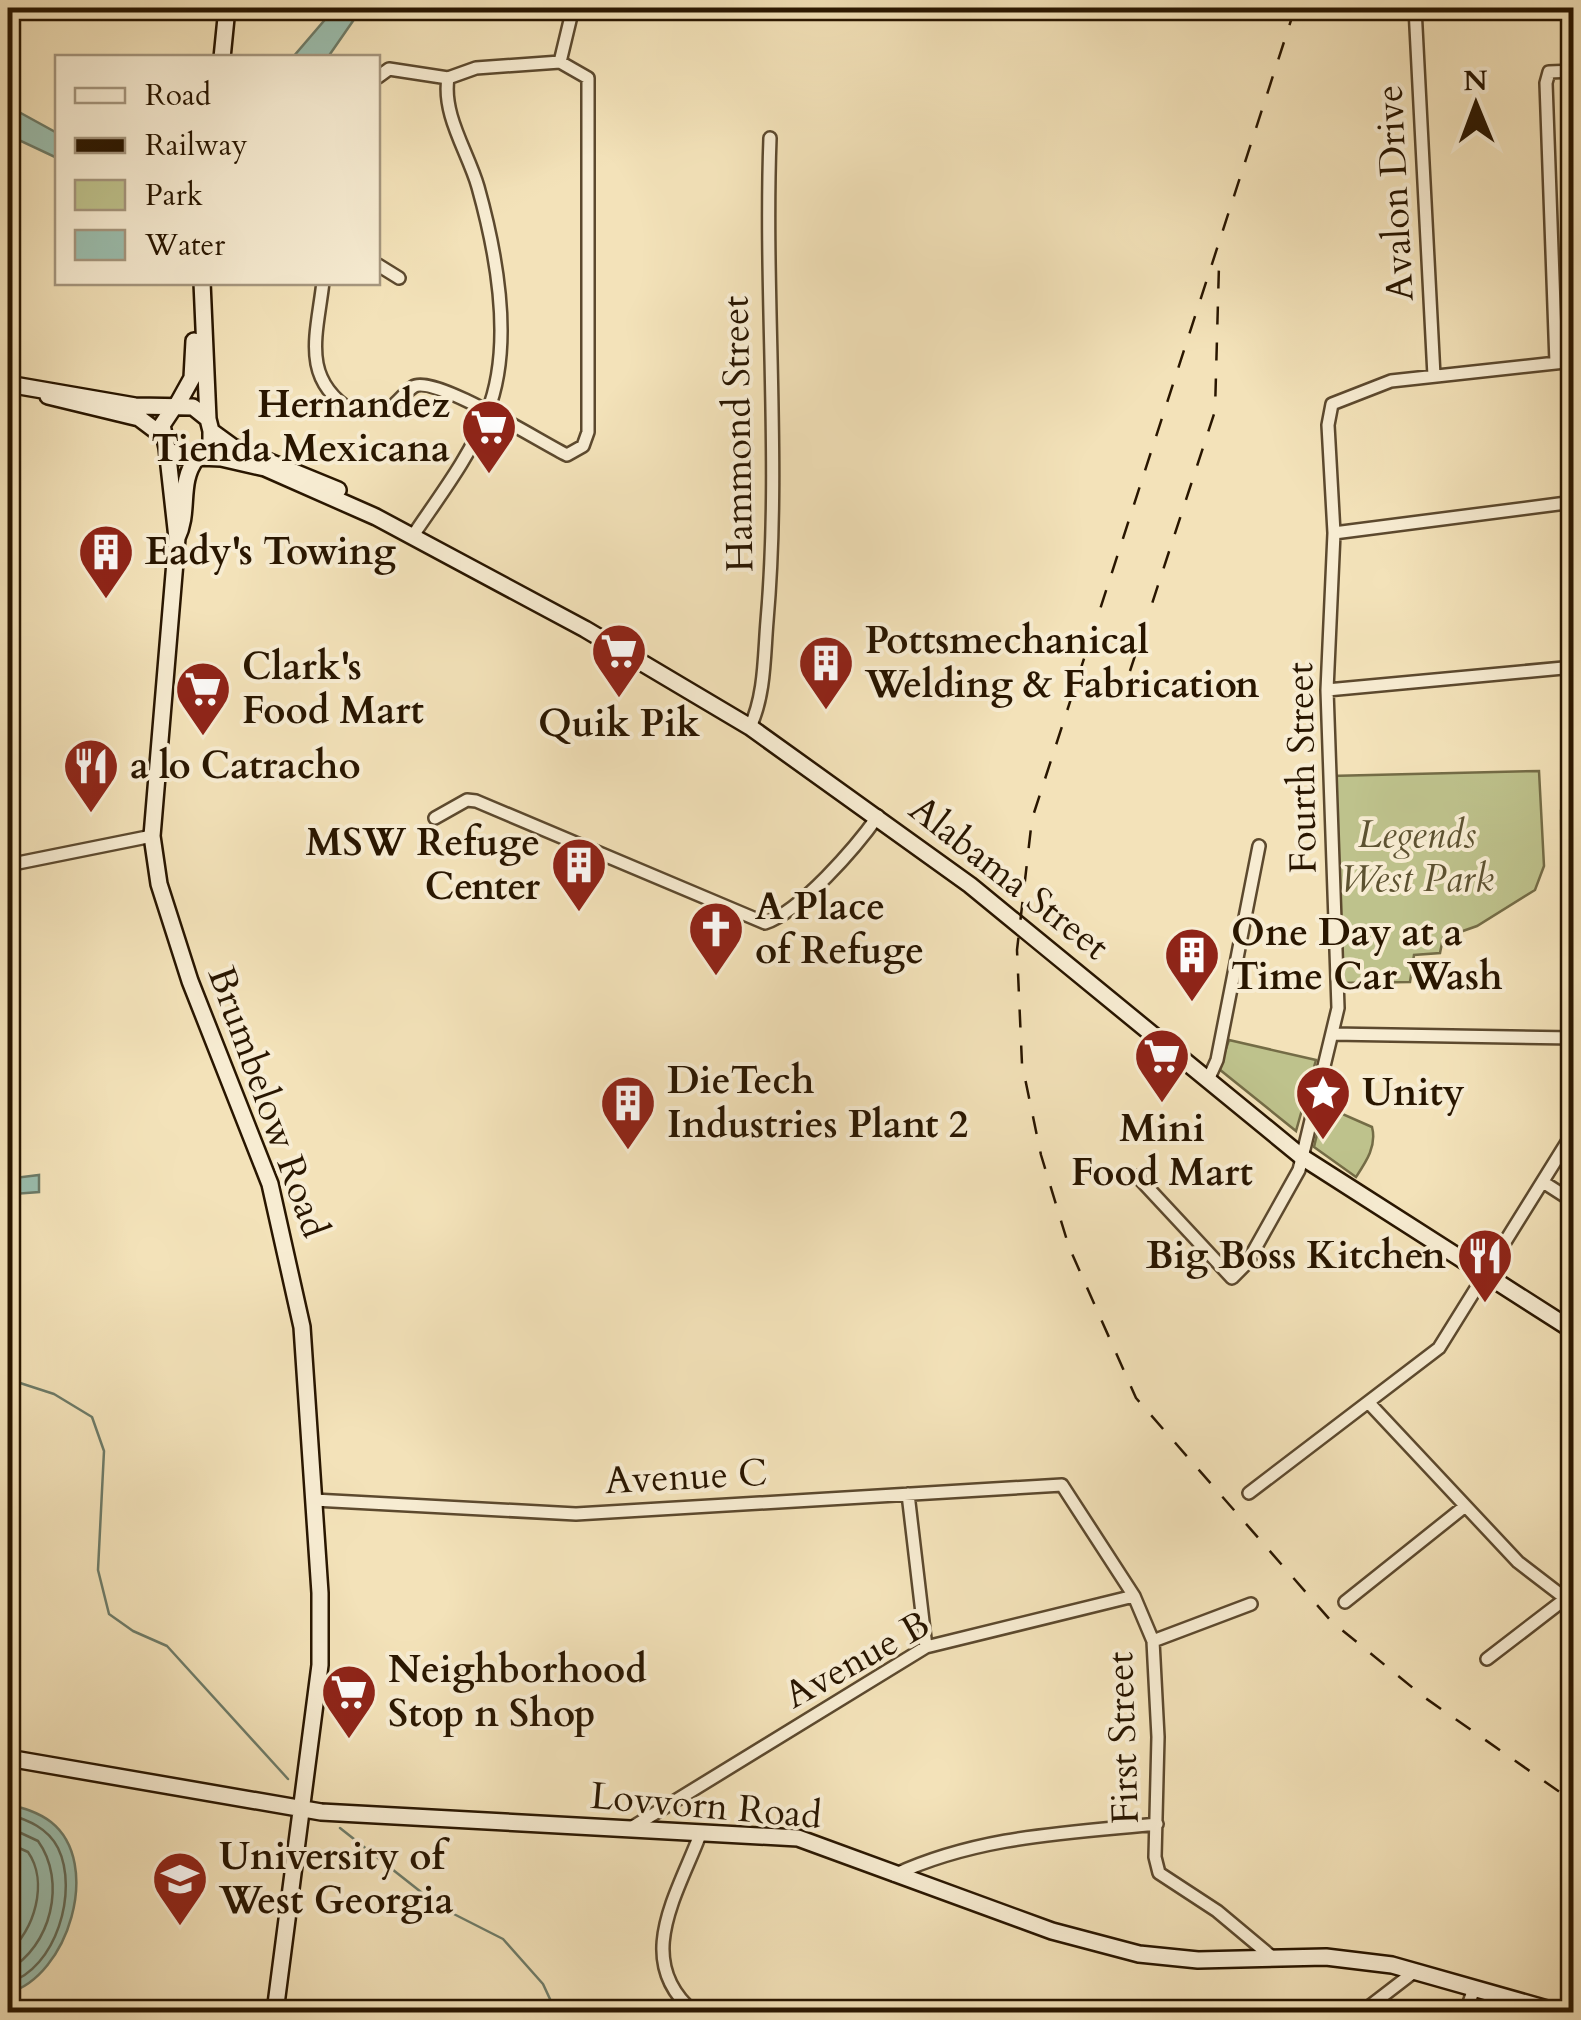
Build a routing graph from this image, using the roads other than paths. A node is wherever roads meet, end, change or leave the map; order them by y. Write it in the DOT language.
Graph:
graph roads {
  1 [pos="226,8"];
  2 [pos="573,8"];
  3 [pos="1415,8"];
  4 [pos="222,55"];
  5 [pos="560,62"];
  6 [pos="1574,71"];
  7 [pos="380,76"];
  8 [pos="448,78"];
  9 [pos="770,138"];
  10 [pos="380,266"];
  11 [pos="399,278"];
  12 [pos="202,285"];
  13 [pos="202,285"];
  14 [pos="323,285"];
  15 [pos="1574,361"];
  16 [pos="1556,363"];
  17 [pos="1434,376"];
  18 [pos="8,384"];
  19 [pos="25,388"];
  20 [pos="176,406"];
  21 [pos="488,413"];
  22 [pos="210,425"];
  23 [pos="165,442"];
  24 [pos="198,459"];
  25 [pos="1574,502"];
  26 [pos="376,517"];
  27 [pos="1334,533"];
  28 [pos="412,537"];
  29 [pos="177,538"];
  30 [pos="1574,667"];
  31 [pos="1327,690"];
  32 [pos="750,726"];
  33 [pos="878,816"];
  34 [pos="435,818"];
  35 [pos="152,836"];
  36 [pos="1259,846"];
  37 [pos="8,865"];
  38 [pos="1332,1034"];
  39 [pos="1574,1038"];
  40 [pos="1208,1080"];
  41 [pos="1574,1131"];
  42 [pos="1302,1157"];
  43 [pos="1137,1176"];
  44 [pos="1543,1182"];
  45 [pos="1574,1202"];
  46 [pos="1486,1276"];
  47 [pos="1574,1331"];
  48 [pos="1370,1403"];
  49 [pos="1062,1485"];
  50 [pos="1249,1493"];
  51 [pos="908,1494"];
  52 [pos="314,1500"];
  53 [pos="1464,1507"];
  54 [pos="1134,1596"];
  55 [pos="1345,1602"];
  56 [pos="1569,1602"];
  57 [pos="1252,1604"];
  58 [pos="1153,1641"];
  59 [pos="926,1647"];
  60 [pos="1487,1658"];
  61 [pos="8,1758"];
  62 [pos="301,1810"];
  63 [pos="1157,1824"];
  64 [pos="630,1828"];
  65 [pos="701,1832"];
  66 [pos="894,1875"];
  67 [pos="1272,1958"];
  68 [pos="1414,1972"];
  69 [pos="1473,1992"];
  70 [pos="276,2012"];
  71 [pos="694,2012"];
  72 [pos="1362,2012"];
  73 [pos="1466,2012"];
  74 [pos="1558,2012"];
  1 -- 4 [label="street"];
  2 -- 5 [label="street"];
  3 -- 17 [label="street, Avalon Drive"];
  5 -- 8 [label="street"];
  5 -- 21 [label="street"];
  6 -- 16 [label="street"];
  7 -- 8 [label="street"];
  8 -- 21 [label="street"];
  9 -- 32 [label="street, Hammond Street"];
  10 -- 11 [label="street"];
  12 -- 20 [label="street"];
  13 -- 22 [label="street"];
  14 -- 21 [label="street"];
  15 -- 16 [label="street"];
  16 -- 17 [label="street"];
  17 -- 27 [label="street, Fourth Street"];
  18 -- 19 [label="street"];
  19 -- 20 [label="street"];
  19 -- 23 [label="street"];
  20 -- 22 [label="street"];
  20 -- 23 [label="street"];
  21 -- 28 [label="street"];
  22 -- 24 [label="street"];
  22 -- 26 [label="street, Alabama Street"];
  23 -- 24 [label="street"];
  23 -- 29 [label="street, Brumbelow Road"];
  24 -- 26 [label="street, Alabama Street"];
  24 -- 29 [label="street, Brumbelow Road"];
  25 -- 27 [label="street"];
  26 -- 28 [label="street, Alabama Street"];
  27 -- 31 [label="street, Fourth Street"];
  28 -- 32 [label="street, Alabama Street"];
  29 -- 35 [label="street, Brumbelow Road"];
  30 -- 31 [label="street"];
  31 -- 38 [label="street, Fourth Street"];
  32 -- 33 [label="street, Alabama Street"];
  33 -- 34 [label="street"];
  33 -- 40 [label="street, Alabama Street"];
  35 -- 37 [label="street"];
  35 -- 52 [label="street, Brumbelow Road"];
  36 -- 40 [label="street"];
  38 -- 39 [label="street"];
  38 -- 42 [label="street, Fourth Street"];
  40 -- 42 [label="street, Alabama Street"];
  41 -- 44 [label="street"];
  42 -- 43 [label="street, Fourth Street"];
  42 -- 46 [label="street, Alabama Street"];
  44 -- 45 [label="street"];
  44 -- 46 [label="street"];
  46 -- 47 [label="street, Alabama Street"];
  46 -- 48 [label="street"];
  48 -- 50 [label="street"];
  48 -- 53 [label="street"];
  49 -- 51 [label="street, Avenue C"];
  49 -- 54 [label="street, First Street"];
  51 -- 52 [label="street, Avenue C"];
  51 -- 59 [label="street"];
  52 -- 62 [label="street, Brumbelow Road"];
  53 -- 55 [label="street"];
  53 -- 56 [label="street"];
  54 -- 58 [label="street, First Street"];
  54 -- 59 [label="street, Avenue B"];
  56 -- 60 [label="street"];
  57 -- 58 [label="street"];
  58 -- 63 [label="street, First Street"];
  59 -- 64 [label="street, Avenue B"];
  61 -- 62 [label="street, Lovvorn Road"];
  62 -- 64 [label="street, Lovvorn Road"];
  62 -- 70 [label="street, Brumbelow Road"];
  63 -- 66 [label="street"];
  63 -- 67 [label="street, First Street"];
  64 -- 65 [label="street, Lovvorn Road"];
  65 -- 66 [label="street, Lovvorn Road"];
  65 -- 71 [label="street"];
  66 -- 67 [label="street, Lovvorn Road"];
  67 -- 68 [label="street, Lovvorn Road"];
  68 -- 69 [label="street, Lovvorn Road"];
  68 -- 72 [label="street"];
  69 -- 73 [label="street"];
  69 -- 74 [label="street, Lovvorn Road"];
}
